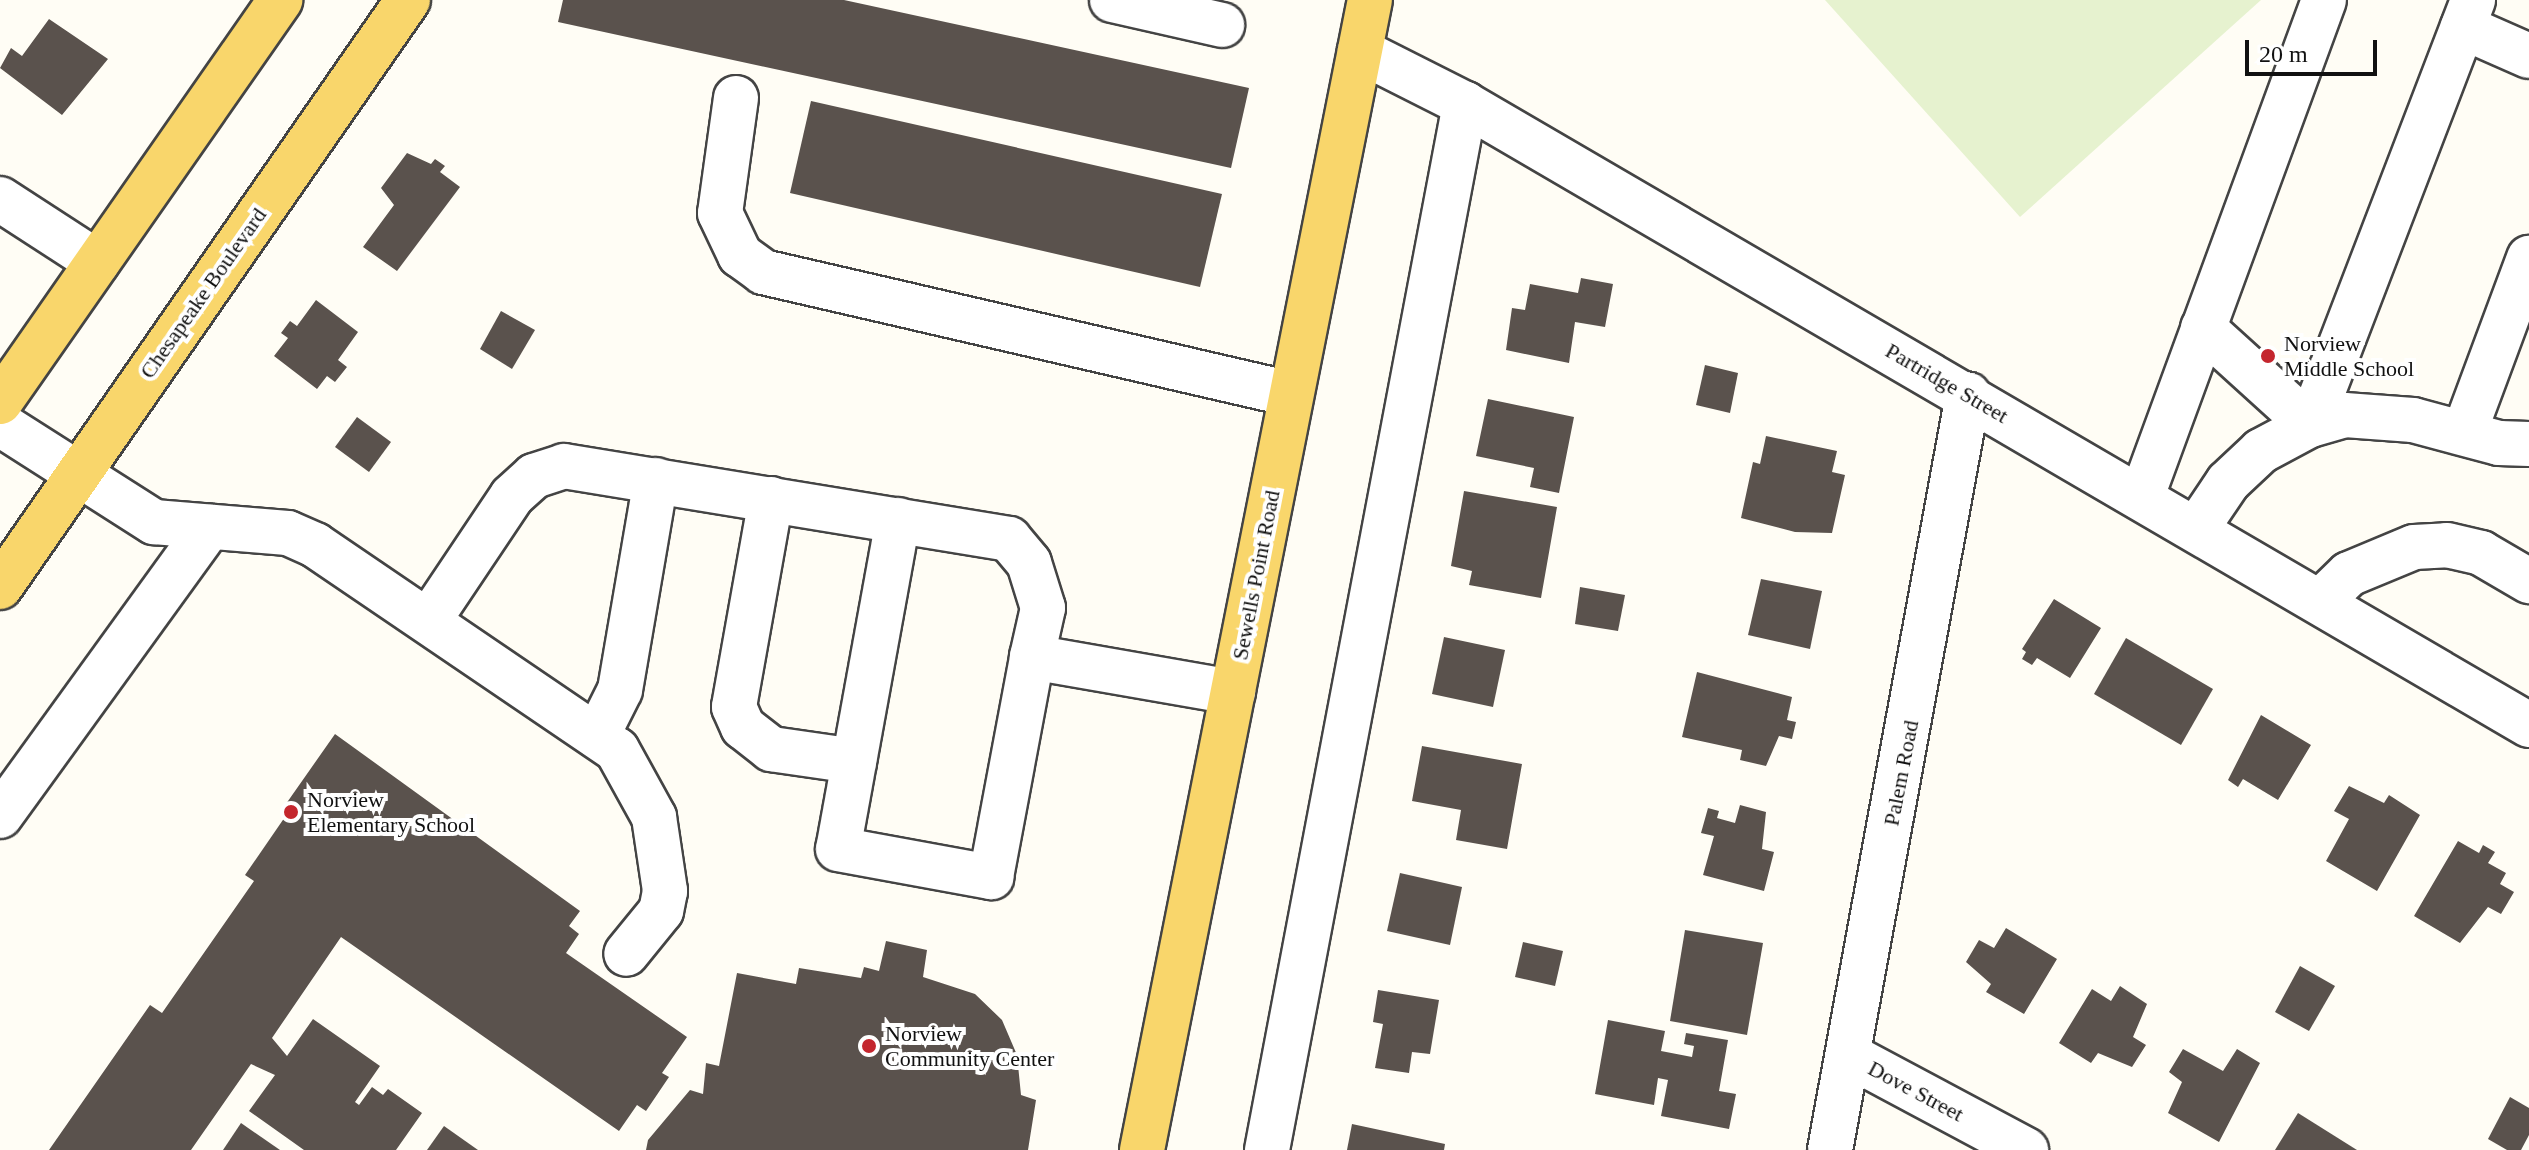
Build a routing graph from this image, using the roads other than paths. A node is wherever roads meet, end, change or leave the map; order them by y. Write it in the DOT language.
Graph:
graph roads {
  1 [pos="280,0"];
  2 [pos="408,0"];
  3 [pos="1112,0"];
  4 [pos="1370,0"];
  5 [pos="2324,0"];
  6 [pos="2468,14"];
  7 [pos="1222,25"];
  8 [pos="1360,51"];
  9 [pos="2529,56"];
  10 [pos="736,98"];
  11 [pos="1465,104"];
  12 [pos="0,199"];
  13 [pos="2529,258"];
  14 [pos="97,262"];
  15 [pos="2203,328"];
  16 [pos="1291,394"];
  17 [pos="1968,395"];
  18 [pos="0,402"];
  19 [pos="0,424"];
  20 [pos="2310,425"];
  21 [pos="2464,433"];
  22 [pos="2529,444"];
  23 [pos="78,473"];
  24 [pos="656,480"];
  25 [pos="2142,496"];
  26 [pos="771,499"];
  27 [pos="898,520"];
  28 [pos="209,527"];
  29 [pos="2197,528"];
  30 [pos="2529,581"];
  31 [pos="0,587"];
  32 [pos="2321,601"];
  33 [pos="429,620"];
  34 [pos="1032,657"];
  35 [pos="1233,692"];
  36 [pos="2529,725"];
  37 [pos="597,736"];
  38 [pos="854,761"];
  39 [pos="0,816"];
  40 [pos="626,954"];
  41 [pos="1848,1055"];
  42 [pos="1142,1150"];
  43 [pos="1267,1150"];
  44 [pos="1830,1150"];
  45 [pos="2026,1150"];
  1 -- 14 [label="main road"];
  2 -- 23 [label="main road, Chesapeake Boulevard"];
  3 -- 7 [label="street"];
  4 -- 8 [label="main road, Sewells Point Road"];
  5 -- 15 [label="street"];
  6 -- 9 [label="street"];
  6 -- 20 [label="street"];
  8 -- 11 [label="street, Partridge Street"];
  8 -- 16 [label="main road, Sewells Point Road"];
  10 -- 16 [label="street"];
  11 -- 17 [label="street, Partridge Street"];
  11 -- 43 [label="street"];
  12 -- 14 [label="street"];
  13 -- 21 [label="street"];
  14 -- 18 [label="main road"];
  15 -- 20 [label="street"];
  15 -- 25 [label="street"];
  16 -- 35 [label="main road, Sewells Point Road"];
  17 -- 25 [label="street, Partridge Street"];
  17 -- 41 [label="street, Palem Road"];
  19 -- 23 [label="street"];
  20 -- 21 [label="street"];
  20 -- 29 [label="street"];
  21 -- 22 [label="street"];
  23 -- 28 [label="street"];
  23 -- 31 [label="main road, Chesapeake Boulevard"];
  24 -- 26 [label="street"];
  24 -- 33 [label="street"];
  24 -- 37 [label="street"];
  25 -- 29 [label="street, Partridge Street"];
  26 -- 27 [label="street"];
  26 -- 38 [label="street"];
  27 -- 34 [label="street"];
  27 -- 38 [label="street"];
  28 -- 33 [label="street"];
  28 -- 39 [label="street"];
  29 -- 32 [label="street, Partridge Street"];
  30 -- 32 [label="street"];
  32 -- 36 [label="street, Partridge Street"];
  33 -- 37 [label="street"];
  34 -- 35 [label="street"];
  34 -- 38 [label="street"];
  35 -- 42 [label="main road, Sewells Point Road"];
  37 -- 40 [label="street"];
  41 -- 44 [label="street, Palem Road"];
  41 -- 45 [label="street, Dove Street"];
}
